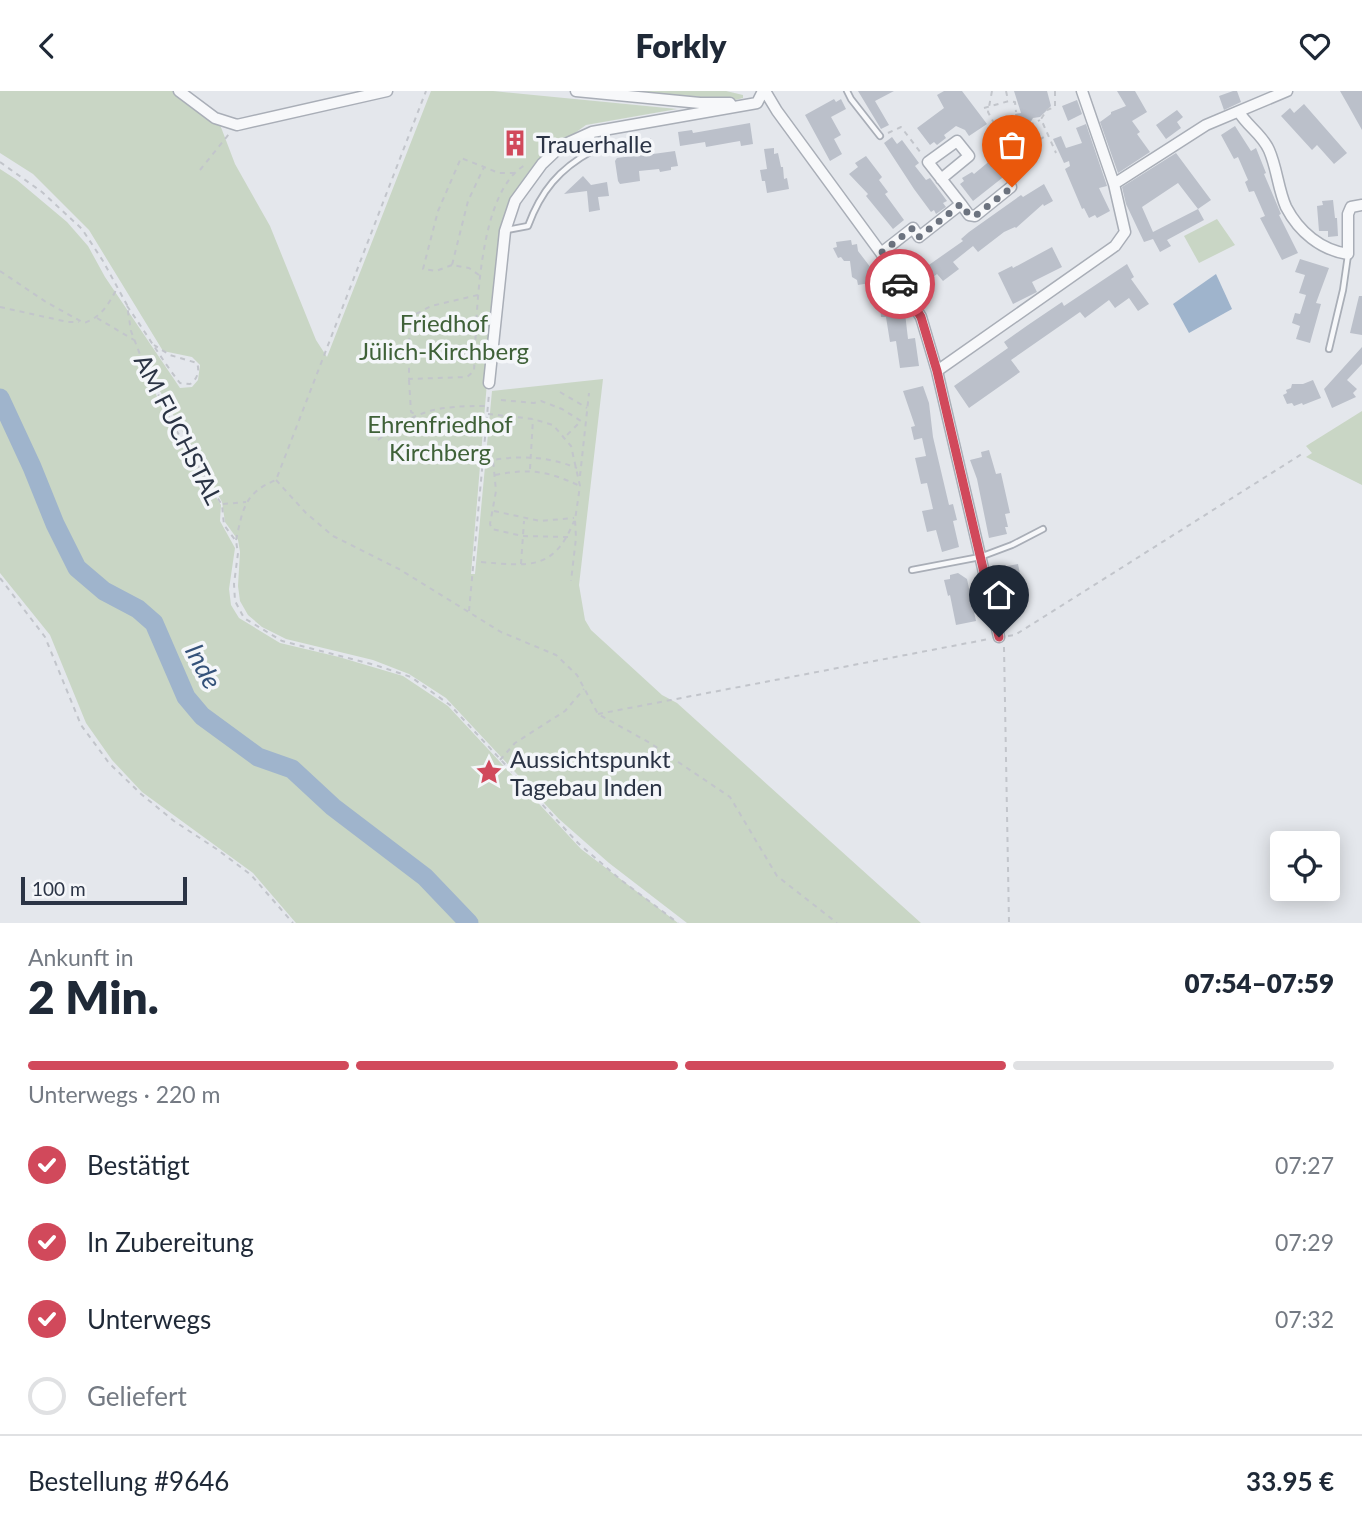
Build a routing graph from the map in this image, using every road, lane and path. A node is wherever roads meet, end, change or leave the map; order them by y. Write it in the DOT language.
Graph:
graph roads {
  1 [pos="179,91"];
  2 [pos="387,91"];
  3 [pos="426,91"];
  4 [pos="576,91"];
  5 [pos="764,91"];
  6 [pos="848,91"];
  7 [pos="992,91"];
  8 [pos="1006,91"];
  9 [pos="1055,91"];
  10 [pos="1082,91"];
  11 [pos="1287,91"];
  12 [pos="1008,101"];
  13 [pos="989,106"];
  14 [pos="737,107"];
  15 [pos="984,108"];
  16 [pos="1016,112"];
  17 [pos="1238,112"];
  18 [pos="1041,119"];
  19 [pos="237,125"];
  20 [pos="1025,127"];
  21 [pos="592,132"];
  22 [pos="999,133"];
  23 [pos="1048,135"];
  24 [pos="880,136"];
  25 [pos="1030,145"];
  26 [pos="1056,153"];
  27 [pos="1012,155"];
  28 [pos="0,162"];
  29 [pos="928,162"];
  30 [pos="542,164"];
  31 [pos="484,167"];
  32 [pos="1029,169"];
  33 [pos="200,170"];
  34 [pos="516,173"];
  35 [pos="941,179"];
  36 [pos="1114,184"];
  37 [pos="1012,187"];
  38 [pos="961,204"];
  39 [pos="1362,205"];
  40 [pos="505,231"];
  41 [pos="881,253"];
  42 [pos="1348,254"];
  43 [pos="452,265"];
  44 [pos="0,271"];
  45 [pos="480,276"];
  46 [pos="117,289"];
  47 [pos="478,295"];
  48 [pos="127,305"];
  49 [pos="0,307"];
  50 [pos="96,318"];
  51 [pos="80,322"];
  52 [pos="135,341"];
  53 [pos="154,345"];
  54 [pos="1329,349"];
  55 [pos="937,371"];
  56 [pos="409,379"];
  57 [pos="489,383"];
  58 [pos="561,392"];
  59 [pos="589,393"];
  60 [pos="501,400"];
  61 [pos="488,406"];
  62 [pos="588,408"];
  63 [pos="416,414"];
  64 [pos="488,414"];
  65 [pos="587,416"];
  66 [pos="533,419"];
  67 [pos="581,421"];
  68 [pos="565,436"];
  69 [pos="378,440"];
  70 [pos="1306,452"];
  71 [pos="530,457"];
  72 [pos="577,468"];
  73 [pos="530,470"];
  74 [pos="494,475"];
  75 [pos="276,480"];
  76 [pos="579,480"];
  77 [pos="580,486"];
  78 [pos="247,502"];
  79 [pos="222,505"];
  80 [pos="493,511"];
  81 [pos="575,519"];
  82 [pos="524,520"];
  83 [pos="1043,529"];
  84 [pos="522,536"];
  85 [pos="568,537"];
  86 [pos="236,541"];
  87 [pos="980,557"];
  88 [pos="481,562"];
  89 [pos="521,565"];
  90 [pos="912,570"];
  91 [pos="0,579"];
  92 [pos="571,581"];
  93 [pos="469,613"];
  94 [pos="999,637"];
  95 [pos="585,688"];
  96 [pos="598,714"];
  97 [pos="500,761"];
  98 [pos="293,923"];
  99 [pos="678,923"];
  100 [pos="836,923"];
  101 [pos="1009,923"];
  1 -- 19 [label="street"];
  2 -- 19 [label="street"];
  3 -- 75 [label="path"];
  4 -- 14 [label="street"];
  5 -- 14 [label="street"];
  5 -- 41 [label="street"];
  6 -- 24 [label="lane"];
  7 -- 13 [label="path"];
  8 -- 12 [label="path"];
  9 -- 18 [label="path"];
  10 -- 36 [label="street"];
  11 -- 17 [label="street"];
  12 -- 13 [label="path"];
  12 -- 16 [label="path"];
  13 -- 15 [label="path"];
  13 -- 22 [label="path"];
  14 -- 21 [label="street"];
  17 -- 36 [label="street"];
  17 -- 42 [label="street"];
  18 -- 20 [label="path"];
  18 -- 23 [label="path"];
  19 -- 33 [label="path"];
  20 -- 22 [label="path"];
  20 -- 25 [label="path"];
  21 -- 30 [label="street"];
  21 -- 40 [label="lane"];
  22 -- 27 [label="path"];
  23 -- 25 [label="path"];
  23 -- 26 [label="path"];
  24 -- 29 [label="path"];
  25 -- 27 [label="path"];
  27 -- 32 [label="path"];
  28 -- 46 [label="path, AM FUCHSTAL"];
  29 -- 35 [label="street"];
  29 -- 35 [label="street"];
  30 -- 34 [label="path"];
  30 -- 40 [label="street"];
  31 -- 34 [label="path"];
  31 -- 43 [label="path"];
  31 -- 43 [label="path"];
  34 -- 45 [label="path"];
  35 -- 38 [label="street"];
  36 -- 55 [label="street"];
  37 -- 38 [label="street"];
  38 -- 41 [label="street"];
  39 -- 42 [label="street"];
  40 -- 57 [label="street"];
  41 -- 55 [label="street"];
  42 -- 54 [label="lane"];
  43 -- 45 [label="path"];
  44 -- 51 [label="path"];
  45 -- 47 [label="path"];
  46 -- 48 [label="path, AM FUCHSTAL"];
  46 -- 50 [label="path"];
  47 -- 56 [label="path"];
  47 -- 56 [label="path"];
  48 -- 52 [label="path, AM FUCHSTAL"];
  48 -- 53 [label="path"];
  49 -- 51 [label="path"];
  50 -- 51 [label="path"];
  50 -- 52 [label="path"];
  52 -- 79 [label="path, AM FUCHSTAL"];
  53 -- 53 [label="path"];
  55 -- 87 [label="street"];
  56 -- 63 [label="path"];
  57 -- 61 [label="path"];
  58 -- 62 [label="path"];
  59 -- 62 [label="path"];
  60 -- 67 [label="path"];
  61 -- 63 [label="path"];
  61 -- 64 [label="path"];
  62 -- 65 [label="path"];
  63 -- 69 [label="path"];
  64 -- 66 [label="path"];
  64 -- 93 [label="path"];
  65 -- 67 [label="path"];
  65 -- 76 [label="path"];
  66 -- 68 [label="path"];
  66 -- 71 [label="path"];
  67 -- 68 [label="path"];
  68 -- 72 [label="path"];
  70 -- 94 [label="path"];
  71 -- 72 [label="path"];
  71 -- 73 [label="path"];
  71 -- 74 [label="path"];
  72 -- 76 [label="path"];
  73 -- 74 [label="path"];
  73 -- 77 [label="path"];
  74 -- 80 [label="path"];
  75 -- 78 [label="path"];
  75 -- 93 [label="path"];
  76 -- 77 [label="path"];
  77 -- 81 [label="path"];
  78 -- 79 [label="path"];
  78 -- 86 [label="path"];
  79 -- 86 [label="path, AM FUCHSTAL"];
  80 -- 82 [label="path"];
  80 -- 84 [label="path"];
  81 -- 82 [label="path"];
  81 -- 85 [label="path"];
  81 -- 92 [label="path"];
  82 -- 84 [label="path"];
  83 -- 87 [label="lane"];
  84 -- 85 [label="path"];
  84 -- 89 [label="path"];
  85 -- 89 [label="path"];
  86 -- 97 [label="path, AM FUCHSTAL"];
  87 -- 90 [label="lane"];
  87 -- 94 [label="street"];
  88 -- 89 [label="path"];
  91 -- 98 [label="path"];
  93 -- 95 [label="path"];
  94 -- 96 [label="path"];
  94 -- 101 [label="path"];
  95 -- 96 [label="path"];
  95 -- 97 [label="path"];
  96 -- 100 [label="path"];
  97 -- 99 [label="path, AM FUCHSTAL"];
}
